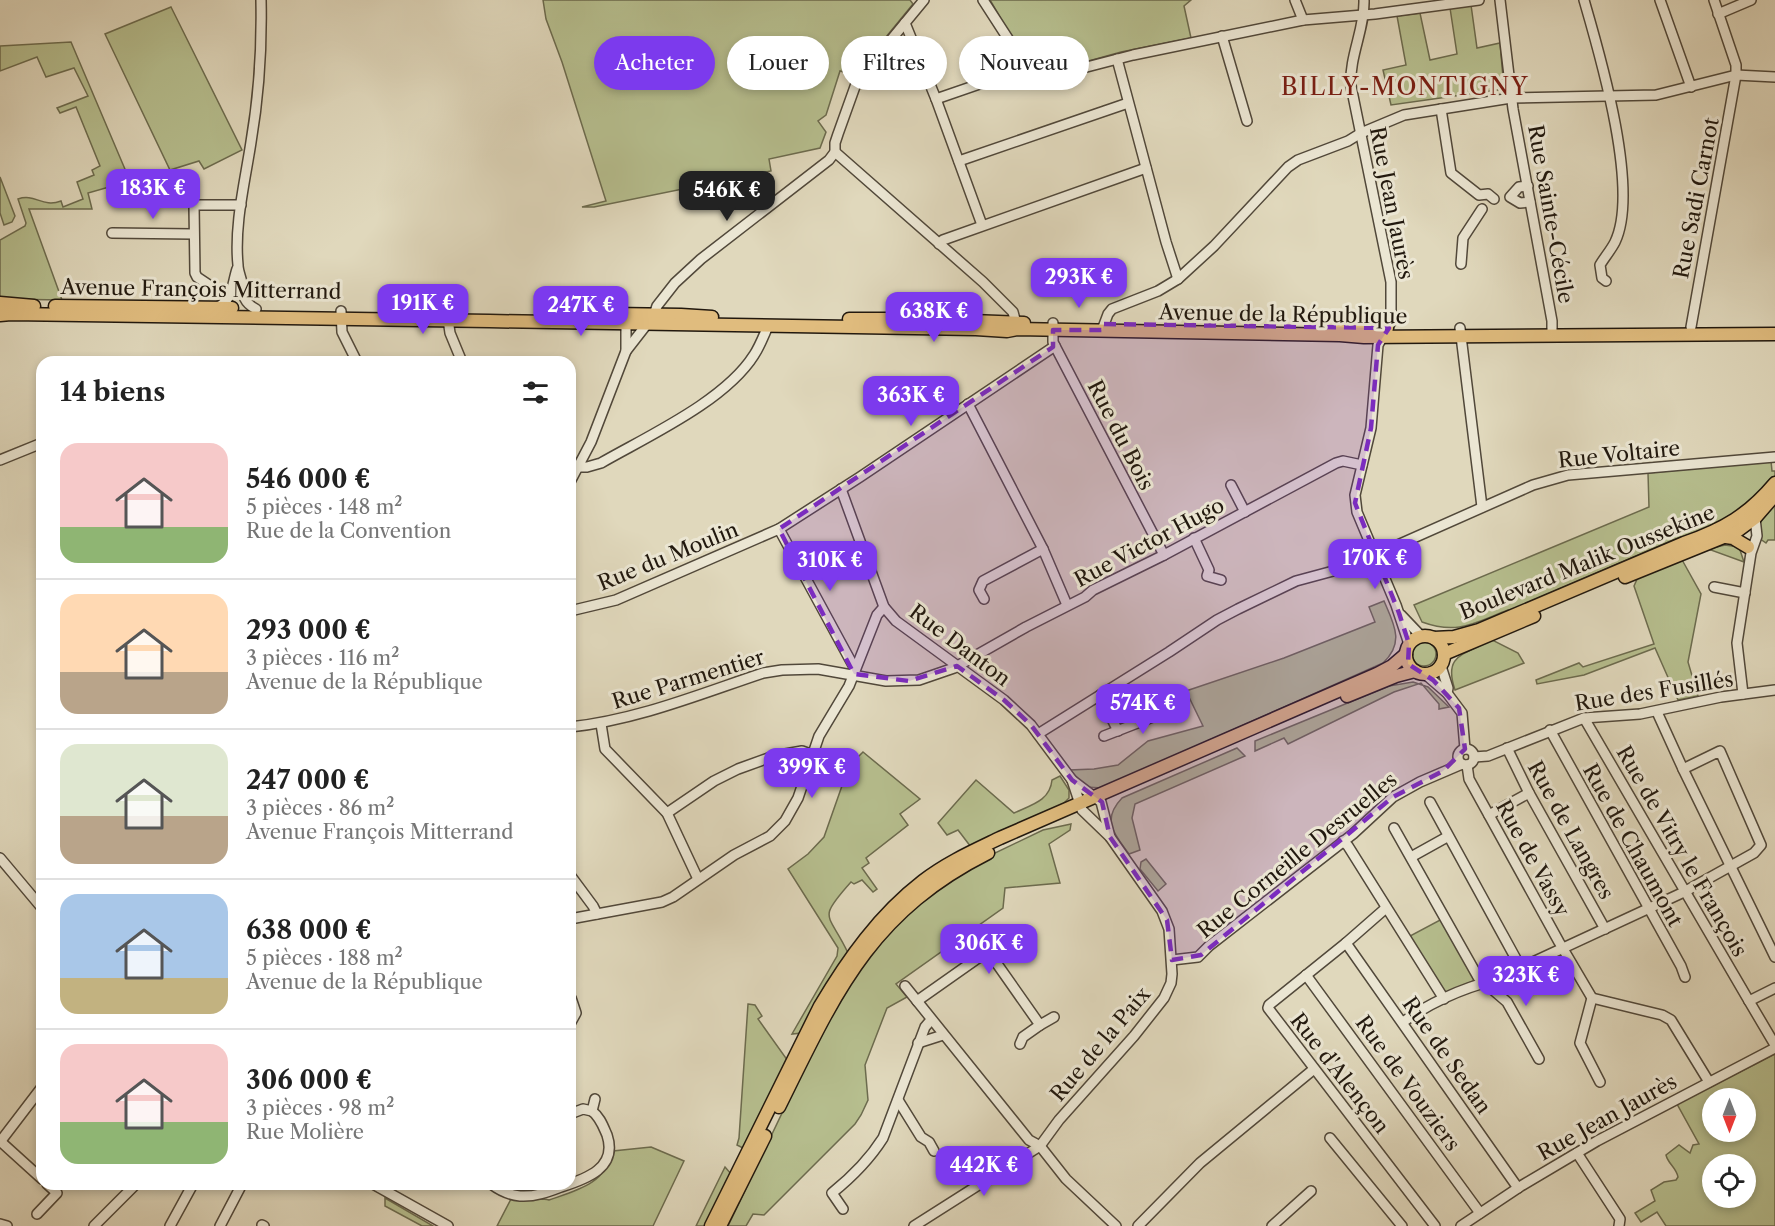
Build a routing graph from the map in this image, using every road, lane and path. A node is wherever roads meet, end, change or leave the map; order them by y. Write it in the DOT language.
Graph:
graph roads {
  1 [pos="261,0"];
  2 [pos="924,0"];
  3 [pos="983,0"];
  4 [pos="1295,0"];
  5 [pos="1364,0"];
  6 [pos="1479,0"];
  7 [pos="1500,0"];
  8 [pos="1584,0"];
  9 [pos="1660,0"];
  10 [pos="1714,0"];
  11 [pos="1752,0"];
  12 [pos="1718,14"];
  13 [pos="1363,15"];
  14 [pos="1303,20"];
  15 [pos="905,23"];
  16 [pos="1006,36"];
  17 [pos="1222,36"];
  18 [pos="1117,59"];
  19 [pos="1089,66"];
  20 [pos="1736,75"];
  21 [pos="1775,77"];
  22 [pos="1691,87"];
  23 [pos="962,90"];
  24 [pos="1608,96"];
  25 [pos="1512,98"];
  26 [pos="936,99"];
  27 [pos="1128,103"];
  28 [pos="1441,109"];
  29 [pos="1247,121"];
  30 [pos="1360,133"];
  31 [pos="835,152"];
  32 [pos="958,161"];
  33 [pos="1146,168"];
  34 [pos="1528,186"];
  35 [pos="1479,195"];
  36 [pos="1510,197"];
  37 [pos="1494,199"];
  38 [pos="1530,202"];
  39 [pos="241,205"];
  40 [pos="1482,209"];
  41 [pos="982,225"];
  42 [pos="112,233"];
  43 [pos="193,234"];
  44 [pos="939,244"];
  45 [pos="1461,264"];
  46 [pos="238,267"];
  47 [pos="1178,279"];
  48 [pos="1606,281"];
  49 [pos="212,288"];
  50 [pos="231,296"];
  51 [pos="243,296"];
  52 [pos="0,303"];
  53 [pos="237,308"];
  54 [pos="256,309"];
  55 [pos="218,312"];
  56 [pos="341,314"];
  57 [pos="0,315"];
  58 [pos="447,316"];
  59 [pos="647,318"];
  60 [pos="626,325"];
  61 [pos="768,326"];
  62 [pos="1017,326"];
  63 [pos="1053,326"];
  64 [pos="1103,327"];
  65 [pos="1691,327"];
  66 [pos="1775,327"];
  67 [pos="1552,331"];
  68 [pos="1386,332"];
  69 [pos="1460,332"];
  70 [pos="1775,334"];
  71 [pos="1054,346"];
  72 [pos="626,351"];
  73 [pos="354,356"];
  74 [pos="460,356"];
  75 [pos="969,404"];
  76 [pos="36,445"];
  77 [pos="1775,457"];
  78 [pos="0,460"];
  79 [pos="1362,465"];
  80 [pos="579,467"];
  81 [pos="576,472"];
  82 [pos="1775,483"];
  83 [pos="1231,485"];
  84 [pos="841,489"];
  85 [pos="1775,495"];
  86 [pos="1482,507"];
  87 [pos="1245,512"];
  88 [pos="1755,518"];
  89 [pos="1742,522"];
  90 [pos="779,529"];
  91 [pos="1726,537"];
  92 [pos="1194,538"];
  93 [pos="1043,549"];
  94 [pos="1749,550"];
  95 [pos="1164,555"];
  96 [pos="1374,555"];
  97 [pos="1221,580"];
  98 [pos="1714,587"];
  99 [pos="1745,593"];
  100 [pos="984,599"];
  101 [pos="1067,605"];
  102 [pos="884,607"];
  103 [pos="576,610"];
  104 [pos="1399,613"];
  105 [pos="1421,636"];
  106 [pos="1434,638"];
  107 [pos="1407,649"];
  108 [pos="1443,660"];
  109 [pos="956,666"];
  110 [pos="855,671"];
  111 [pos="1420,672"];
  112 [pos="1775,690"];
  113 [pos="1447,693"];
  114 [pos="1743,694"];
  115 [pos="1101,695"];
  116 [pos="1658,712"];
  117 [pos="1158,715"];
  118 [pos="1584,718"];
  119 [pos="601,724"];
  120 [pos="576,726"];
  121 [pos="1550,730"];
  122 [pos="1118,731"];
  123 [pos="1038,734"];
  124 [pos="1104,736"];
  125 [pos="1507,748"];
  126 [pos="813,755"];
  127 [pos="1474,757"];
  128 [pos="1463,759"];
  129 [pos="1683,770"];
  130 [pos="1072,780"];
  131 [pos="1529,793"];
  132 [pos="1097,800"];
  133 [pos="1430,802"];
  134 [pos="1081,807"];
  135 [pos="667,813"];
  136 [pos="1489,815"];
  137 [pos="1394,828"];
  138 [pos="1110,837"];
  139 [pos="1447,837"];
  140 [pos="1343,841"];
  141 [pos="1411,857"];
  142 [pos="0,858"];
  143 [pos="1731,865"];
  144 [pos="698,879"];
  145 [pos="576,883"];
  146 [pos="1684,892"];
  147 [pos="36,901"];
  148 [pos="1386,908"];
  149 [pos="1648,908"];
  150 [pos="597,915"];
  151 [pos="576,918"];
  152 [pos="1605,929"];
  153 [pos="1771,939"];
  154 [pos="1346,943"];
  155 [pos="1563,948"];
  156 [pos="1775,957"];
  157 [pos="1172,960"];
  158 [pos="1521,968"];
  159 [pos="1306,975"];
  160 [pos="1685,977"];
  161 [pos="1483,983"];
  162 [pos="905,986"];
  163 [pos="1775,988"];
  164 [pos="1592,998"];
  165 [pos="1444,999"];
  166 [pos="917,1001"];
  167 [pos="1749,1001"];
  168 [pos="1054,1017"];
  169 [pos="931,1020"];
  170 [pos="1403,1022"];
  171 [pos="1040,1025"];
  172 [pos="943,1035"];
  173 [pos="918,1043"];
  174 [pos="1020,1044"];
  175 [pos="1775,1046"];
  176 [pos="1539,1059"];
  177 [pos="1314,1069"];
  178 [pos="1600,1082"];
  179 [pos="1709,1082"];
  180 [pos="36,1095"];
  181 [pos="595,1099"];
  182 [pos="898,1100"];
  183 [pos="592,1111"];
  184 [pos="576,1112"];
  185 [pos="1330,1138"];
  186 [pos="0,1142"];
  187 [pos="1041,1146"];
  188 [pos="934,1151"];
  189 [pos="1577,1153"];
  190 [pos="36,1174"];
  191 [pos="576,1182"];
  192 [pos="1518,1188"];
  193 [pos="54,1190"];
  194 [pos="130,1190"];
  195 [pos="190,1190"];
  196 [pos="239,1190"];
  197 [pos="384,1190"];
  198 [pos="503,1190"];
  199 [pos="554,1190"];
  200 [pos="1311,1191"];
  201 [pos="843,1209"];
  202 [pos="1480,1213"];
  203 [pos="37,1214"];
  204 [pos="0,1224"];
  205 [pos="1466,1225"];
  206 [pos="7,1226"];
  207 [pos="94,1226"];
  208 [pos="170,1226"];
  209 [pos="220,1226"];
  210 [pos="448,1226"];
  211 [pos="711,1226"];
  212 [pos="720,1226"];
  213 [pos="914,1226"];
  214 [pos="1116,1226"];
  215 [pos="1138,1226"];
  216 [pos="1272,1226"];
  217 [pos="1402,1226"];
  218 [pos="1435,1226"];
  219 [pos="1619,1226"];
  1 -- 39 [label="street"];
  2 -- 15 [label="street"];
  3 -- 16 [label="street"];
  4 -- 14 [label="street"];
  5 -- 13 [label="street"];
  6 -- 13 [label="street"];
  7 -- 25 [label="street, Rue Sainte-Cécile"];
  8 -- 24 [label="street"];
  9 -- 22 [label="street"];
  10 -- 12 [label="street"];
  11 -- 12 [label="street"];
  12 -- 20 [label="street"];
  13 -- 14 [label="street"];
  13 -- 30 [label="street, Rue Jean Jaurès"];
  14 -- 17 [label="street"];
  15 -- 26 [label="street"];
  15 -- 31 [label="street"];
  17 -- 18 [label="street"];
  17 -- 29 [label="street"];
  18 -- 19 [label="street"];
  18 -- 27 [label="street"];
  20 -- 21 [label="street"];
  20 -- 22 [label="street"];
  20 -- 65 [label="street, Rue Sadi Carnot"];
  22 -- 24 [label="street"];
  23 -- 26 [label="street"];
  24 -- 25 [label="street"];
  24 -- 48 [label="street"];
  25 -- 28 [label="street"];
  25 -- 34 [label="street, Rue Sainte-Cécile"];
  26 -- 32 [label="street"];
  27 -- 32 [label="street"];
  27 -- 33 [label="street"];
  28 -- 30 [label="street"];
  28 -- 35 [label="street"];
  30 -- 47 [label="street"];
  30 -- 68 [label="street, Rue Jean Jaurès"];
  31 -- 44 [label="street"];
  31 -- 59 [label="street"];
  32 -- 41 [label="street"];
  33 -- 41 [label="street"];
  33 -- 47 [label="street"];
  34 -- 36 [label="street"];
  34 -- 38 [label="street, Rue Sainte-Cécile"];
  35 -- 37 [label="street"];
  35 -- 40 [label="street"];
  36 -- 37 [label="street"];
  36 -- 38 [label="street"];
  37 -- 40 [label="street"];
  38 -- 67 [label="street, Rue Sainte-Cécile"];
  39 -- 43 [label="street"];
  39 -- 46 [label="street"];
  40 -- 45 [label="street"];
  41 -- 44 [label="street"];
  42 -- 43 [label="street"];
  43 -- 49 [label="street"];
  44 -- 62 [label="street"];
  46 -- 50 [label="street"];
  46 -- 51 [label="street"];
  47 -- 64 [label="street"];
  50 -- 53 [label="street"];
  50 -- 55 [label="street"];
  51 -- 53 [label="street"];
  51 -- 54 [label="street"];
  52 -- 55 [label="main road, Avenue François Mitterrand"];
  53 -- 54 [label="main road, Avenue François Mitterrand"];
  53 -- 55 [label="main road, Avenue François Mitterrand"];
  54 -- 56 [label="main road, Avenue François Mitterrand"];
  55 -- 56 [label="main road, Avenue François Mitterrand"];
  55 -- 57 [label="main road, Avenue François Mitterrand"];
  56 -- 58 [label="main road, Avenue François Mitterrand"];
  56 -- 73 [label="street"];
  58 -- 59 [label="main road, Avenue François Mitterrand"];
  58 -- 60 [label="main road, Avenue François Mitterrand"];
  58 -- 74 [label="street"];
  59 -- 60 [label="main road, Avenue François Mitterrand"];
  59 -- 61 [label="main road, Avenue de la République"];
  59 -- 62 [label="main road, Avenue de la République"];
  59 -- 72 [label="street"];
  60 -- 72 [label="street"];
  61 -- 62 [label="main road, Avenue de la République"];
  61 -- 80 [label="street"];
  62 -- 63 [label="main road, Avenue de la République"];
  63 -- 64 [label="main road, Avenue de la République"];
  63 -- 71 [label="street, Rue du Bois"];
  64 -- 68 [label="main road, Avenue de la République"];
  65 -- 66 [label="main road, Avenue de la République"];
  65 -- 67 [label="main road, Avenue de la République"];
  67 -- 69 [label="main road, Avenue de la République"];
  67 -- 70 [label="main road, Avenue de la République"];
  68 -- 69 [label="main road, Avenue de la République"];
  68 -- 79 [label="street, Rue Jean Jaurès"];
  69 -- 86 [label="street"];
  71 -- 75 [label="street, Rue du Moulin"];
  71 -- 95 [label="street, Rue du Bois"];
  72 -- 80 [label="street"];
  75 -- 84 [label="street, Rue du Moulin"];
  75 -- 93 [label="street"];
  76 -- 78 [label="street"];
  77 -- 86 [label="street, Rue Voltaire"];
  79 -- 87 [label="street, Rue Victor Hugo"];
  79 -- 96 [label="street, Rue Jean Jaurès"];
  80 -- 81 [label="street"];
  82 -- 89 [label="main road, Boulevard Malik Oussekine"];
  83 -- 87 [label="street"];
  84 -- 90 [label="street, Rue du Moulin"];
  84 -- 102 [label="street, Rue Danton"];
  85 -- 88 [label="main road, Boulevard Malik Oussekine"];
  86 -- 96 [label="street, Rue Voltaire"];
  87 -- 92 [label="street, Rue Victor Hugo"];
  88 -- 89 [label="main road, Boulevard Malik Oussekine"];
  88 -- 94 [label="street"];
  89 -- 91 [label="main road, Boulevard Malik Oussekine"];
  89 -- 94 [label="street"];
  89 -- 106 [label="main road, Boulevard Malik Oussekine"];
  90 -- 103 [label="street, Rue du Moulin"];
  90 -- 110 [label="street"];
  91 -- 94 [label="main road"];
  91 -- 108 [label="main road, Boulevard Malik Oussekine"];
  92 -- 95 [label="street, Rue Victor Hugo"];
  92 -- 97 [label="street"];
  93 -- 100 [label="street"];
  93 -- 101 [label="street"];
  94 -- 99 [label="street"];
  95 -- 101 [label="street, Rue Victor Hugo"];
  96 -- 104 [label="street, Rue Jean Jaurès"];
  96 -- 115 [label="street, Rue Voltaire"];
  98 -- 99 [label="street"];
  99 -- 114 [label="street"];
  101 -- 109 [label="street, Rue Victor Hugo"];
  102 -- 109 [label="street, Rue Danton"];
  102 -- 110 [label="street"];
  104 -- 105 [label="street"];
  104 -- 107 [label="street"];
  105 -- 106 [label="main road"];
  105 -- 107 [label="main road"];
  106 -- 108 [label="main road"];
  107 -- 111 [label="main road"];
  107 -- 132 [label="main road"];
  108 -- 111 [label="main road"];
  108 -- 113 [label="street"];
  109 -- 110 [label="street, Rue Parmentier"];
  109 -- 123 [label="street, Rue Danton"];
  110 -- 119 [label="street, Rue Parmentier"];
  110 -- 126 [label="street"];
  111 -- 113 [label="street"];
  111 -- 132 [label="main road"];
  112 -- 114 [label="street, Rue des Fusillés"];
  113 -- 128 [label="street"];
  114 -- 116 [label="street, Rue des Fusillés"];
  115 -- 122 [label="street"];
  115 -- 123 [label="street, Rue Voltaire"];
  116 -- 118 [label="street, Rue des Fusillés"];
  116 -- 129 [label="street"];
  117 -- 122 [label="street"];
  118 -- 121 [label="street, Rue des Fusillés"];
  118 -- 146 [label="street, Rue de Vitry le François"];
  119 -- 120 [label="street, Rue Parmentier"];
  119 -- 135 [label="street"];
  121 -- 125 [label="street, Rue des Fusillés"];
  121 -- 149 [label="street, Rue de Chaumont"];
  122 -- 124 [label="street"];
  123 -- 130 [label="street, Rue Danton"];
  125 -- 127 [label="street, Rue des Fusillés"];
  125 -- 131 [label="street, Rue de Langres"];
  126 -- 135 [label="street"];
  126 -- 144 [label="street"];
  127 -- 128 [label="street, Rue Corneille Desruelles"];
  128 -- 136 [label="street, Rue de Vassy"];
  128 -- 140 [label="street, Rue Corneille Desruelles"];
  129 -- 143 [label="street"];
  129 -- 143 [label="street"];
  130 -- 132 [label="street, Rue Danton"];
  130 -- 134 [label="street, Rue Danton"];
  131 -- 136 [label="street"];
  131 -- 152 [label="street, Rue de Langres"];
  132 -- 134 [label="main road"];
  132 -- 138 [label="street"];
  133 -- 139 [label="street"];
  134 -- 138 [label="street"];
  134 -- 211 [label="main road"];
  134 -- 212 [label="main road"];
  135 -- 144 [label="street"];
  136 -- 155 [label="street, Rue de Vassy"];
  137 -- 141 [label="street"];
  138 -- 157 [label="street, Rue de la Paix"];
  139 -- 141 [label="street"];
  139 -- 158 [label="street"];
  140 -- 148 [label="street"];
  140 -- 157 [label="street, Rue Corneille Desruelles"];
  141 -- 161 [label="street"];
  142 -- 147 [label="street"];
  143 -- 146 [label="street"];
  143 -- 153 [label="street"];
  144 -- 150 [label="street"];
  145 -- 150 [label="street"];
  146 -- 149 [label="street"];
  146 -- 167 [label="street, Rue de Vitry le François"];
  148 -- 154 [label="street, Rue d'Alençon"];
  148 -- 165 [label="street"];
  149 -- 152 [label="street"];
  149 -- 160 [label="street, Rue de Chaumont"];
  150 -- 151 [label="street"];
  152 -- 155 [label="street"];
  153 -- 156 [label="street"];
  154 -- 159 [label="street, Rue d'Alençon"];
  154 -- 170 [label="street, Rue de Sedan"];
  155 -- 158 [label="street"];
  155 -- 164 [label="street, Rue de Vassy"];
  157 -- 187 [label="street, Rue de la Paix"];
  158 -- 161 [label="street"];
  159 -- 177 [label="street, Rue d'Alençon"];
  159 -- 202 [label="street, Rue de Vouziers"];
  161 -- 165 [label="street"];
  161 -- 176 [label="street"];
  162 -- 166 [label="street"];
  163 -- 167 [label="street"];
  164 -- 178 [label="street"];
  164 -- 179 [label="street"];
  165 -- 170 [label="street"];
  166 -- 169 [label="street"];
  166 -- 171 [label="street"];
  167 -- 175 [label="street, Rue de Vitry le François"];
  168 -- 171 [label="street"];
  169 -- 172 [label="street"];
  169 -- 173 [label="street"];
  170 -- 192 [label="street, Rue de Sedan"];
  171 -- 174 [label="street"];
  172 -- 173 [label="street"];
  172 -- 187 [label="street"];
  173 -- 182 [label="street"];
  175 -- 179 [label="street, Rue Jean Jaurès"];
  177 -- 215 [label="street"];
  177 -- 218 [label="street, Rue d'Alençon"];
  179 -- 189 [label="street, Rue Jean Jaurès"];
  180 -- 186 [label="street"];
  181 -- 183 [label="street"];
  182 -- 188 [label="street"];
  182 -- 201 [label="street"];
  183 -- 184 [label="street"];
  183 -- 191 [label="street"];
  185 -- 217 [label="street"];
  186 -- 190 [label="street"];
  187 -- 213 [label="street"];
  187 -- 214 [label="street"];
  189 -- 192 [label="street, Rue Jean Jaurès"];
  189 -- 219 [label="street"];
  192 -- 202 [label="street, Rue Jean Jaurès"];
  193 -- 203 [label="street"];
  194 -- 207 [label="street"];
  195 -- 208 [label="street"];
  196 -- 209 [label="street"];
  197 -- 210 [label="street"];
  198 -- 199 [label="street"];
  200 -- 216 [label="street"];
  202 -- 205 [label="street, Rue Jean Jaurès"];
  204 -- 206 [label="street"];
}
